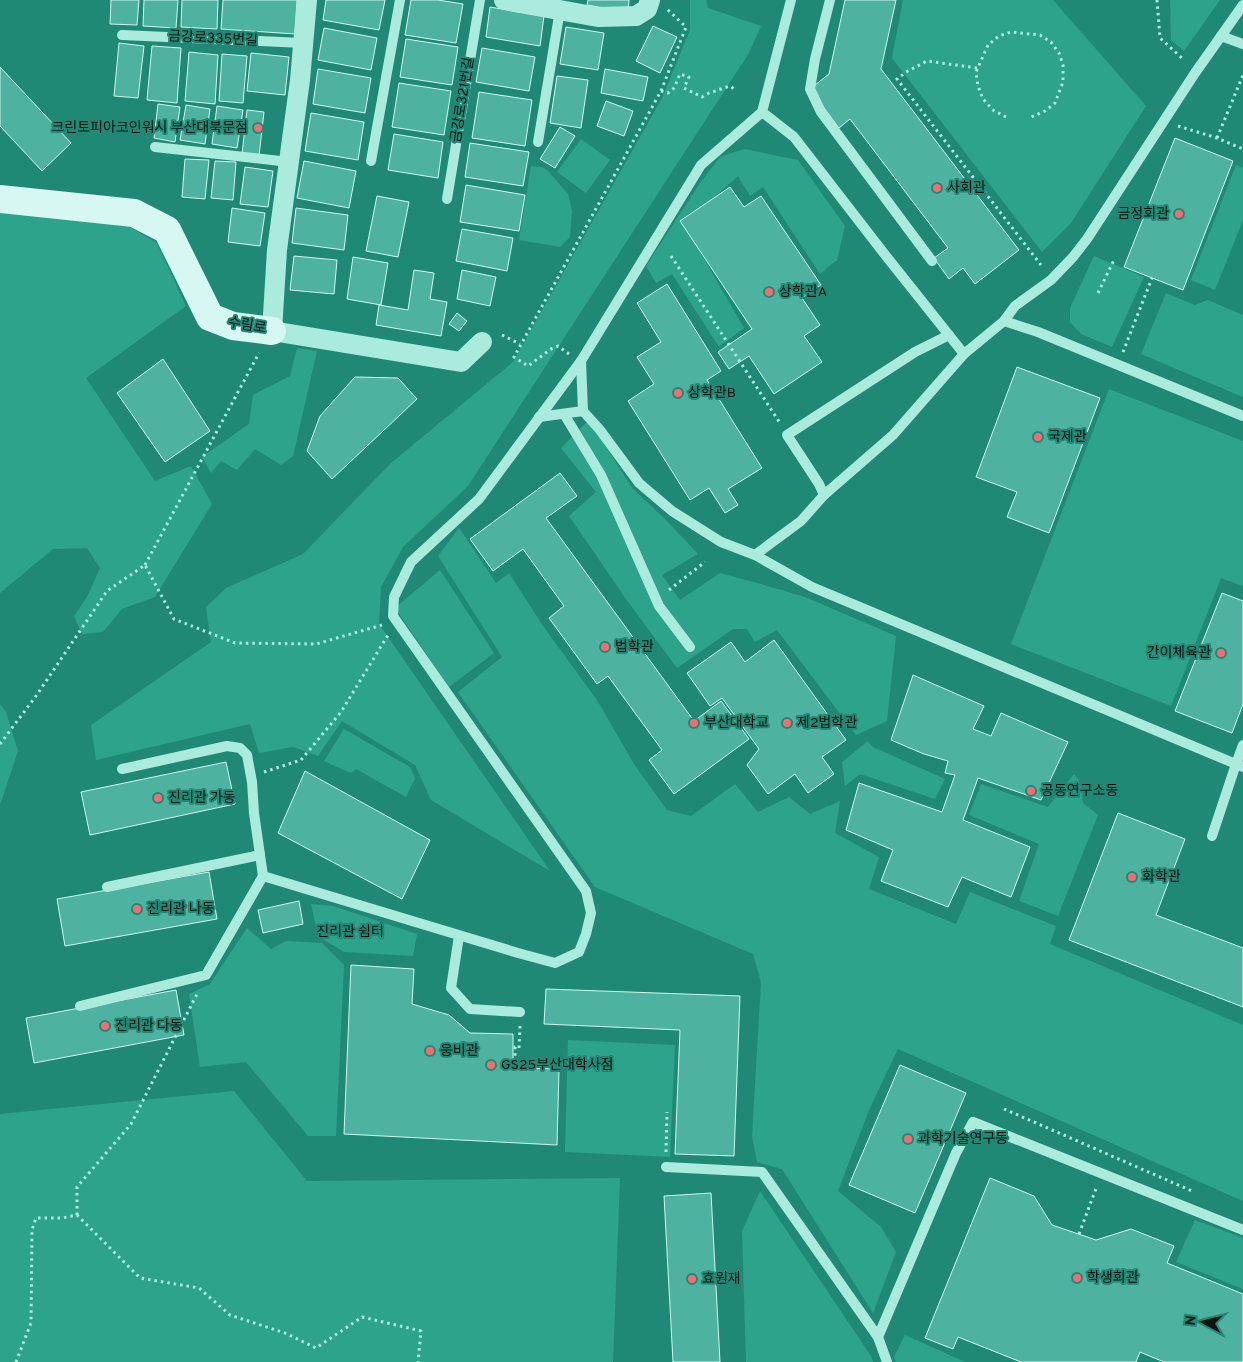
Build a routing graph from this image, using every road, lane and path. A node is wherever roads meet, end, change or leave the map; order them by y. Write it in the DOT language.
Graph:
graph roads {
  1 [pos="307,0"];
  2 [pos="400,0"];
  3 [pos="480,0"];
  4 [pos="504,0"];
  5 [pos="791,0"];
  6 [pos="830,0"];
  7 [pos="1157,0"];
  8 [pos="657,3"];
  9 [pos="1243,5"];
  10 [pos="560,10"];
  11 [pos="122,34"];
  12 [pos="1221,36"];
  13 [pos="304,43"];
  14 [pos="1243,44"];
  15 [pos="1183,59"];
  16 [pos="977,68"];
  17 [pos="1243,75"];
  18 [pos="734,89"];
  19 [pos="661,92"];
  20 [pos="762,112"];
  21 [pos="1006,117"];
  22 [pos="1029,118"];
  23 [pos="1163,122"];
  24 [pos="1217,138"];
  25 [pos="538,142"];
  26 [pos="155,148"];
  27 [pos="1243,149"];
  28 [pos="371,161"];
  29 [pos="289,162"];
  30 [pos="0,199"];
  31 [pos="447,199"];
  32 [pos="671,256"];
  33 [pos="1114,260"];
  34 [pos="932,261"];
  35 [pos="1041,265"];
  36 [pos="1152,278"];
  37 [pos="1098,293"];
  38 [pos="1004,320"];
  39 [pos="272,331"];
  40 [pos="950,335"];
  41 [pos="482,342"];
  42 [pos="1123,352"];
  43 [pos="570,354"];
  44 [pos="964,354"];
  45 [pos="581,361"];
  46 [pos="583,411"];
  47 [pos="564,414"];
  48 [pos="1243,416"];
  49 [pos="539,417"];
  50 [pos="787,435"];
  51 [pos="824,495"];
  52 [pos="755,555"];
  53 [pos="705,562"];
  54 [pos="145,565"];
  55 [pos="656,599"];
  56 [pos="385,624"];
  57 [pos="390,631"];
  58 [pos="690,647"];
  59 [pos="0,744"];
  60 [pos="1243,745"];
  61 [pos="1240,765"];
  62 [pos="122,769"];
  63 [pos="263,772"];
  64 [pos="1212,836"];
  65 [pos="260,855"];
  66 [pos="263,876"];
  67 [pos="107,887"];
  68 [pos="460,936"];
  69 [pos="206,975"];
  70 [pos="80,1006"];
  71 [pos="520,1012"];
  72 [pos="520,1036"];
  73 [pos="545,1064"];
  74 [pos="1004,1110"];
  75 [pos="668,1112"];
  76 [pos="666,1167"];
  77 [pos="1101,1174"];
  78 [pos="1199,1194"];
  79 [pos="77,1215"];
  80 [pos="1243,1230"];
  81 [pos="1079,1234"];
  82 [pos="878,1336"];
  83 [pos="16,1362"];
  84 [pos="418,1362"];
  85 [pos="887,1362"];
  1 -- 13 [label="street"];
  2 -- 28 [label="lane"];
  3 -- 31 [label="lane, 금강로321번길"];
  4 -- 10 [label="street"];
  5 -- 20 [label="lane"];
  6 -- 34 [label="lane"];
  7 -- 15 [label="path"];
  8 -- 10 [label="street"];
  8 -- 19 [label="path"];
  9 -- 12 [label="lane"];
  10 -- 25 [label="lane"];
  11 -- 13 [label="lane, 금강로335번길"];
  12 -- 14 [label="lane"];
  12 -- 23 [label="lane"];
  13 -- 29 [label="street"];
  16 -- 21 [label="path"];
  16 -- 22 [label="path"];
  16 -- 35 [label="path"];
  17 -- 24 [label="path"];
  18 -- 19 [label="path"];
  19 -- 43 [label="path"];
  20 -- 40 [label="lane"];
  20 -- 45 [label="lane"];
  23 -- 24 [label="path"];
  23 -- 38 [label="lane"];
  24 -- 27 [label="path"];
  26 -- 29 [label="lane"];
  29 -- 39 [label="street"];
  30 -- 39 [label="main road, 수림로"];
  32 -- 50 [label="path"];
  33 -- 37 [label="path"];
  36 -- 42 [label="path"];
  38 -- 44 [label="lane"];
  38 -- 48 [label="lane"];
  39 -- 41 [label="street, 수림로"];
  39 -- 54 [label="path"];
  40 -- 44 [label="lane"];
  40 -- 50 [label="lane"];
  44 -- 51 [label="lane"];
  45 -- 46 [label="lane"];
  45 -- 49 [label="lane"];
  46 -- 47 [label="lane"];
  46 -- 52 [label="lane"];
  47 -- 49 [label="lane"];
  47 -- 55 [label="lane"];
  49 -- 68 [label="lane"];
  50 -- 51 [label="lane"];
  51 -- 52 [label="lane"];
  52 -- 61 [label="lane"];
  53 -- 55 [label="path"];
  54 -- 56 [label="path"];
  54 -- 59 [label="path"];
  55 -- 58 [label="lane"];
  57 -- 63 [label="path"];
  60 -- 61 [label="lane"];
  61 -- 64 [label="lane"];
  62 -- 65 [label="lane"];
  65 -- 66 [label="lane"];
  65 -- 67 [label="lane"];
  66 -- 68 [label="lane"];
  66 -- 69 [label="lane"];
  68 -- 71 [label="lane"];
  69 -- 70 [label="lane"];
  69 -- 79 [label="path"];
  72 -- 73 [label="path"];
  74 -- 78 [label="path"];
  75 -- 76 [label="path"];
  76 -- 82 [label="lane"];
  77 -- 80 [label="lane"];
  77 -- 81 [label="path"];
  77 -- 82 [label="lane"];
  79 -- 83 [label="path"];
  79 -- 84 [label="path"];
  82 -- 85 [label="lane"];
}
